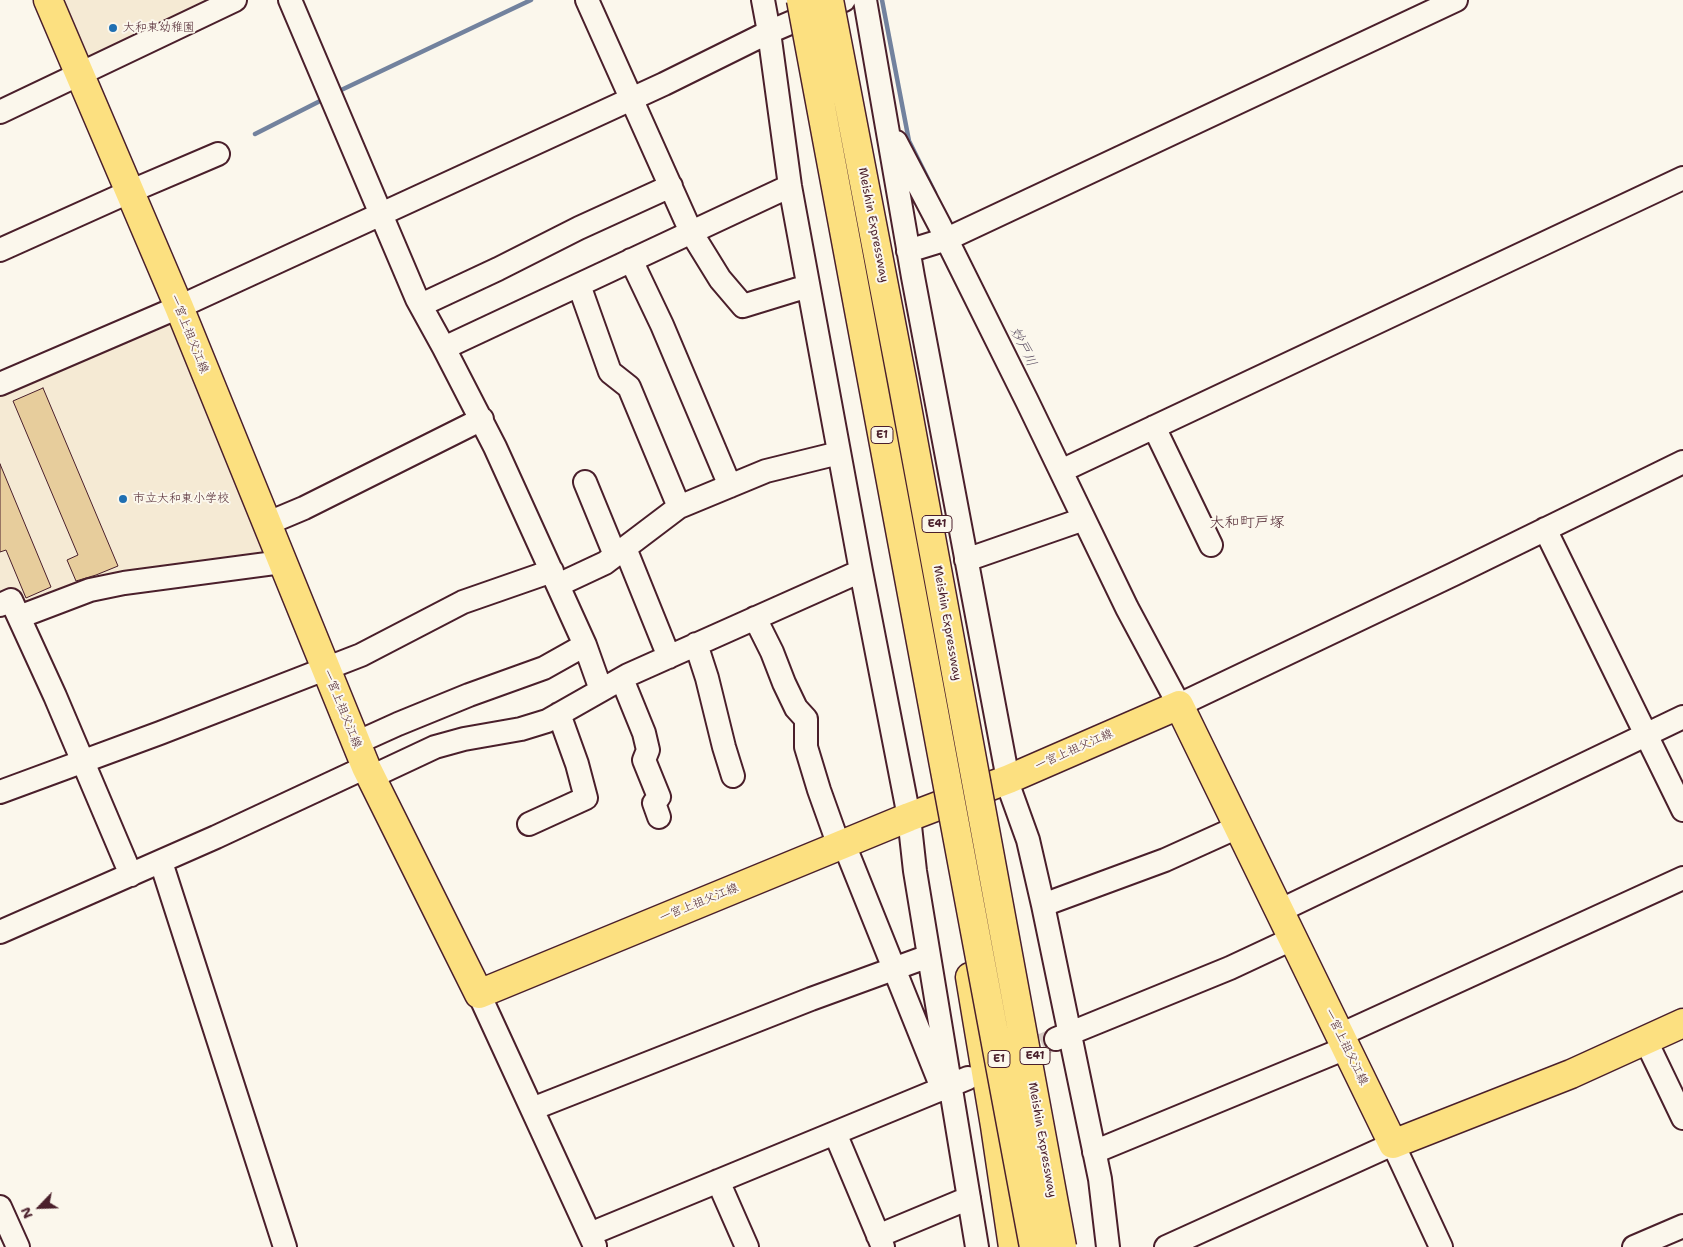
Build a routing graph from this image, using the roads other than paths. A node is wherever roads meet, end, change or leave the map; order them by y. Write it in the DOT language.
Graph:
graph roads {
  1 [pos="48,0"];
  2 [pos="235,0"];
  3 [pos="290,0"];
  4 [pos="587,0"];
  5 [pos="762,0"];
  6 [pos="802,0"];
  7 [pos="829,0"];
  8 [pos="844,0"];
  9 [pos="865,0"];
  10 [pos="1456,0"];
  11 [pos="768,32"];
  12 [pos="79,74"];
  13 [pos="632,98"];
  14 [pos="0,112"];
  15 [pos="886,124"];
  16 [pos="218,154"];
  17 [pos="1683,178"];
  18 [pos="865,185"];
  19 [pos="671,186"];
  20 [pos="790,186"];
  21 [pos="129,192"];
  22 [pos="837,192"];
  23 [pos="381,214"];
  24 [pos="691,232"];
  25 [pos="953,237"];
  26 [pos="0,250"];
  27 [pos="908,251"];
  28 [pos="631,260"];
  29 [pos="579,284"];
  30 [pos="808,286"];
  31 [pos="420,305"];
  32 [pos="179,307"];
  33 [pos="444,348"];
  34 [pos="0,384"];
  35 [pos="482,419"];
  36 [pos="1154,428"];
  37 [pos="839,453"];
  38 [pos="1683,462"];
  39 [pos="1067,468"];
  40 [pos="585,482"];
  41 [pos="730,486"];
  42 [pos="679,507"];
  43 [pos="1084,519"];
  44 [pos="266,524"];
  45 [pos="1545,529"];
  46 [pos="1211,545"];
  47 [pos="620,551"];
  48 [pos="966,560"];
  49 [pos="282,562"];
  50 [pos="860,571"];
  51 [pos="555,578"];
  52 [pos="0,605"];
  53 [pos="19,617"];
  54 [pos="755,618"];
  55 [pos="696,644"];
  56 [pos="585,645"];
  57 [pos="669,657"];
  58 [pos="326,669"];
  59 [pos="622,679"];
  60 [pos="602,690"];
  61 [pos="1178,705"];
  62 [pos="559,714"];
  63 [pos="1683,717"];
  64 [pos="1646,734"];
  65 [pos="83,761"];
  66 [pos="364,762"];
  67 [pos="733,776"];
  68 [pos="1009,779"];
  69 [pos="0,792"];
  70 [pos="1683,810"];
  71 [pos="659,817"];
  72 [pos="909,817"];
  73 [pos="529,824"];
  74 [pos="1238,827"];
  75 [pos="842,845"];
  76 [pos="160,862"];
  77 [pos="131,875"];
  78 [pos="1683,878"];
  79 [pos="1043,905"];
  80 [pos="1278,911"];
  81 [pos="0,932"];
  82 [pos="1292,939"];
  83 [pos="929,956"];
  84 [pos="894,968"];
  85 [pos="479,994"];
  86 [pos="1683,1023"];
  87 [pos="1062,1036"];
  88 [pos="1646,1041"];
  89 [pos="1343,1042"];
  90 [pos="953,1084"];
  91 [pos="532,1109"];
  92 [pos="1683,1118"];
  93 [pos="835,1132"];
  94 [pos="1393,1144"];
  95 [pos="1094,1152"];
  96 [pos="718,1181"];
  97 [pos="969,1198"];
  98 [pos="0,1207"];
  99 [pos="1683,1226"];
  100 [pos="1207,1239"];
  101 [pos="880,1241"];
  102 [pos="593,1243"];
  103 [pos="18,1247"];
  104 [pos="285,1247"];
  105 [pos="747,1247"];
  106 [pos="977,1247"];
  107 [pos="1013,1247"];
  108 [pos="1034,1247"];
  109 [pos="1062,1247"];
  110 [pos="1075,1247"];
  111 [pos="1108,1247"];
  112 [pos="1166,1247"];
  113 [pos="1441,1247"];
  114 [pos="1634,1247"];
  1 -- 12 [label="main road, 一宮上祖父江線"];
  2 -- 12 [label="street"];
  3 -- 23 [label="street"];
  4 -- 13 [label="street"];
  5 -- 11 [label="street"];
  6 -- 22 [label="main road, E1, bridge"];
  7 -- 18 [label="main road, Meishin Expressway / E1, bridge"];
  8 -- 11 [label="street"];
  9 -- 15 [label="street"];
  10 -- 25 [label="street"];
  11 -- 13 [label="street"];
  11 -- 20 [label="street"];
  12 -- 14 [label="street"];
  12 -- 21 [label="main road, 一宮上祖父江線"];
  13 -- 19 [label="street"];
  13 -- 23 [label="street"];
  15 -- 25 [label="street"];
  15 -- 27 [label="street"];
  16 -- 21 [label="street"];
  17 -- 36 [label="street"];
  18 -- 109 [label="main road, Meishin Expressway / E1, bridge"];
  18 -- 110 [label="main road, E41, bridge"];
  19 -- 24 [label="street"];
  19 -- 31 [label="street"];
  20 -- 24 [label="street"];
  20 -- 30 [label="street"];
  21 -- 26 [label="street"];
  21 -- 32 [label="main road, 一宮上祖父江線"];
  22 -- 107 [label="main road, bridge"];
  22 -- 108 [label="main road, E1, bridge"];
  23 -- 31 [label="street"];
  23 -- 32 [label="street"];
  24 -- 28 [label="street"];
  24 -- 30 [label="street"];
  25 -- 27 [label="street"];
  25 -- 39 [label="street"];
  27 -- 48 [label="street"];
  28 -- 29 [label="street"];
  28 -- 41 [label="street"];
  29 -- 33 [label="street"];
  29 -- 42 [label="street"];
  30 -- 37 [label="street"];
  31 -- 33 [label="street"];
  32 -- 34 [label="street"];
  32 -- 44 [label="main road, 一宮上祖父江線"];
  33 -- 35 [label="street"];
  35 -- 44 [label="street"];
  35 -- 51 [label="street"];
  36 -- 39 [label="street"];
  36 -- 46 [label="street"];
  37 -- 41 [label="street"];
  37 -- 50 [label="street"];
  38 -- 45 [label="street"];
  39 -- 43 [label="street"];
  40 -- 47 [label="street"];
  41 -- 42 [label="street"];
  42 -- 47 [label="street"];
  43 -- 48 [label="street"];
  43 -- 61 [label="street"];
  44 -- 49 [label="main road, 一宮上祖父江線"];
  45 -- 61 [label="street"];
  45 -- 64 [label="street"];
  47 -- 51 [label="street"];
  47 -- 57 [label="street"];
  48 -- 68 [label="street"];
  49 -- 53 [label="street"];
  49 -- 58 [label="main road, 一宮上祖父江線"];
  50 -- 54 [label="street"];
  50 -- 72 [label="street"];
  51 -- 56 [label="street"];
  51 -- 58 [label="street"];
  52 -- 53 [label="street"];
  53 -- 65 [label="street"];
  54 -- 55 [label="street"];
  54 -- 75 [label="street"];
  55 -- 57 [label="street"];
  55 -- 67 [label="street"];
  56 -- 60 [label="street"];
  56 -- 66 [label="street"];
  57 -- 59 [label="street"];
  58 -- 65 [label="street"];
  58 -- 66 [label="main road, 一宮上祖父江線"];
  59 -- 60 [label="street"];
  59 -- 71 [label="street"];
  60 -- 62 [label="street"];
  61 -- 68 [label="main road, 一宮上祖父江線"];
  61 -- 74 [label="main road, 一宮上祖父江線"];
  62 -- 66 [label="street"];
  62 -- 73 [label="street"];
  63 -- 64 [label="street"];
  64 -- 70 [label="street"];
  64 -- 80 [label="street"];
  65 -- 69 [label="street"];
  65 -- 77 [label="street"];
  66 -- 76 [label="street"];
  66 -- 85 [label="main road, 一宮上祖父江線"];
  68 -- 72 [label="main road, 一宮上祖父江線"];
  68 -- 79 [label="street"];
  72 -- 75 [label="main road, 一宮上祖父江線"];
  72 -- 83 [label="street"];
  74 -- 79 [label="street"];
  74 -- 80 [label="main road, 一宮上祖父江線"];
  75 -- 84 [label="street"];
  75 -- 85 [label="main road, 一宮上祖父江線"];
  76 -- 77 [label="street"];
  76 -- 104 [label="street"];
  77 -- 81 [label="street"];
  78 -- 89 [label="street"];
  79 -- 87 [label="street"];
  80 -- 82 [label="main road, 一宮上祖父江線"];
  82 -- 87 [label="street"];
  82 -- 89 [label="main road, 一宮上祖父江線"];
  83 -- 84 [label="street"];
  83 -- 90 [label="street"];
  84 -- 90 [label="street"];
  84 -- 91 [label="street"];
  85 -- 91 [label="street"];
  86 -- 88 [label="main road"];
  87 -- 95 [label="street"];
  88 -- 92 [label="street"];
  88 -- 94 [label="main road"];
  89 -- 94 [label="main road, 一宮上祖父江線"];
  89 -- 95 [label="street"];
  90 -- 93 [label="street"];
  90 -- 97 [label="street"];
  91 -- 102 [label="street"];
  93 -- 96 [label="street"];
  93 -- 101 [label="street"];
  94 -- 100 [label="street"];
  94 -- 113 [label="street"];
  95 -- 111 [label="street"];
  96 -- 102 [label="street"];
  96 -- 105 [label="street"];
  97 -- 101 [label="street"];
  97 -- 106 [label="street"];
  98 -- 103 [label="street"];
  99 -- 114 [label="street"];
  100 -- 112 [label="street"];
}
